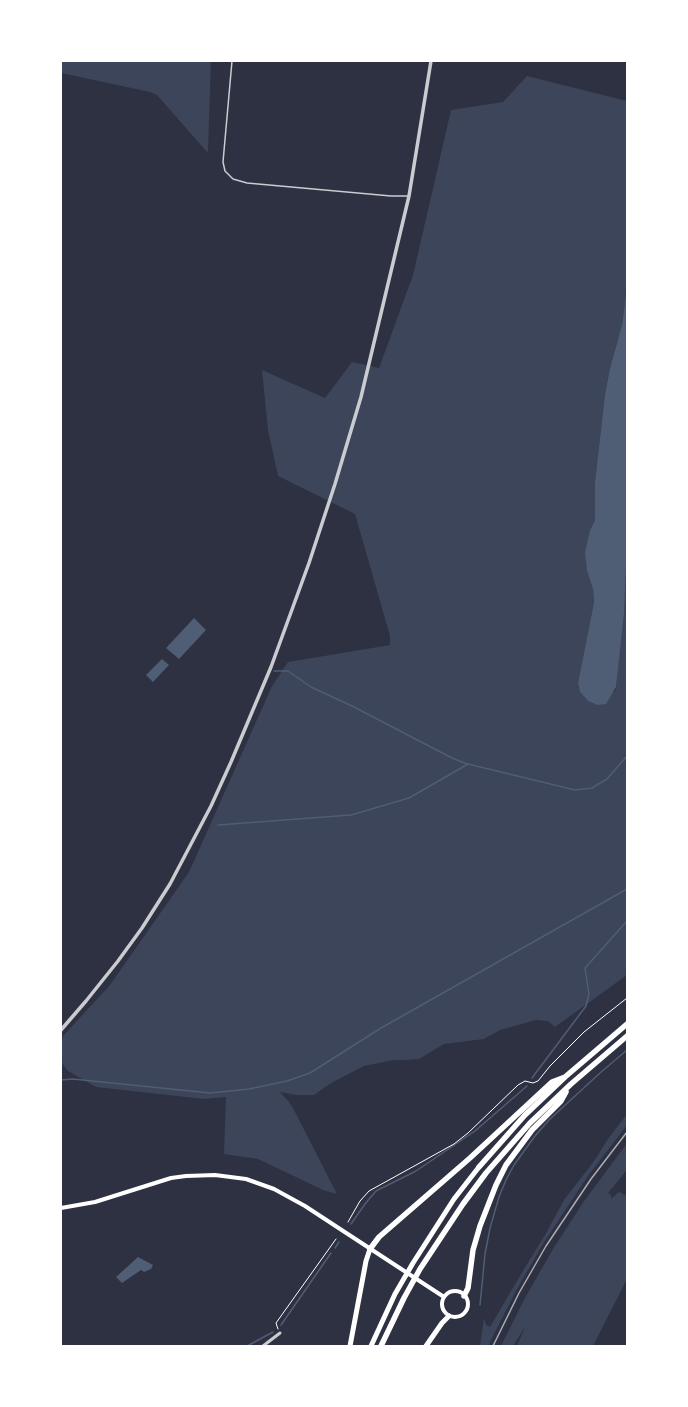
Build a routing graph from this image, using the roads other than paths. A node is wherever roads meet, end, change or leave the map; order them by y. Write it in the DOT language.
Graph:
graph roads {
  1 [pos="232,61"];
  2 [pos="432,61"];
  3 [pos="409,196"];
  4 [pos="627,1024"];
  5 [pos="61,1030"];
  6 [pos="627,1036"];
  7 [pos="564,1077"];
  8 [pos="571,1084"];
  9 [pos="479,1168"];
  10 [pos="61,1208"];
  11 [pos="370,1249"];
  12 [pos="464,1296"];
  13 [pos="444,1297"];
  14 [pos="450,1316"];
  15 [pos="280,1333"];
  16 [pos="263,1346"];
  17 [pos="350,1346"];
  18 [pos="371,1346"];
  19 [pos="381,1346"];
  20 [pos="426,1346"];
  1 -- 3 [label="lane"];
  2 -- 3 [label="street"];
  3 -- 5 [label="street"];
  4 -- 7 [label="highway"];
  6 -- 8 [label="highway"];
  7 -- 9 [label="highway"];
  7 -- 11 [label="highway"];
  8 -- 12 [label="highway"];
  8 -- 19 [label="highway"];
  9 -- 18 [label="highway"];
  10 -- 11 [label="main road"];
  11 -- 13 [label="main road"];
  11 -- 17 [label="highway"];
  12 -- 13 [label="main road"];
  12 -- 14 [label="main road"];
  13 -- 14 [label="main road"];
  14 -- 20 [label="highway"];
  15 -- 16 [label="street"];
}
